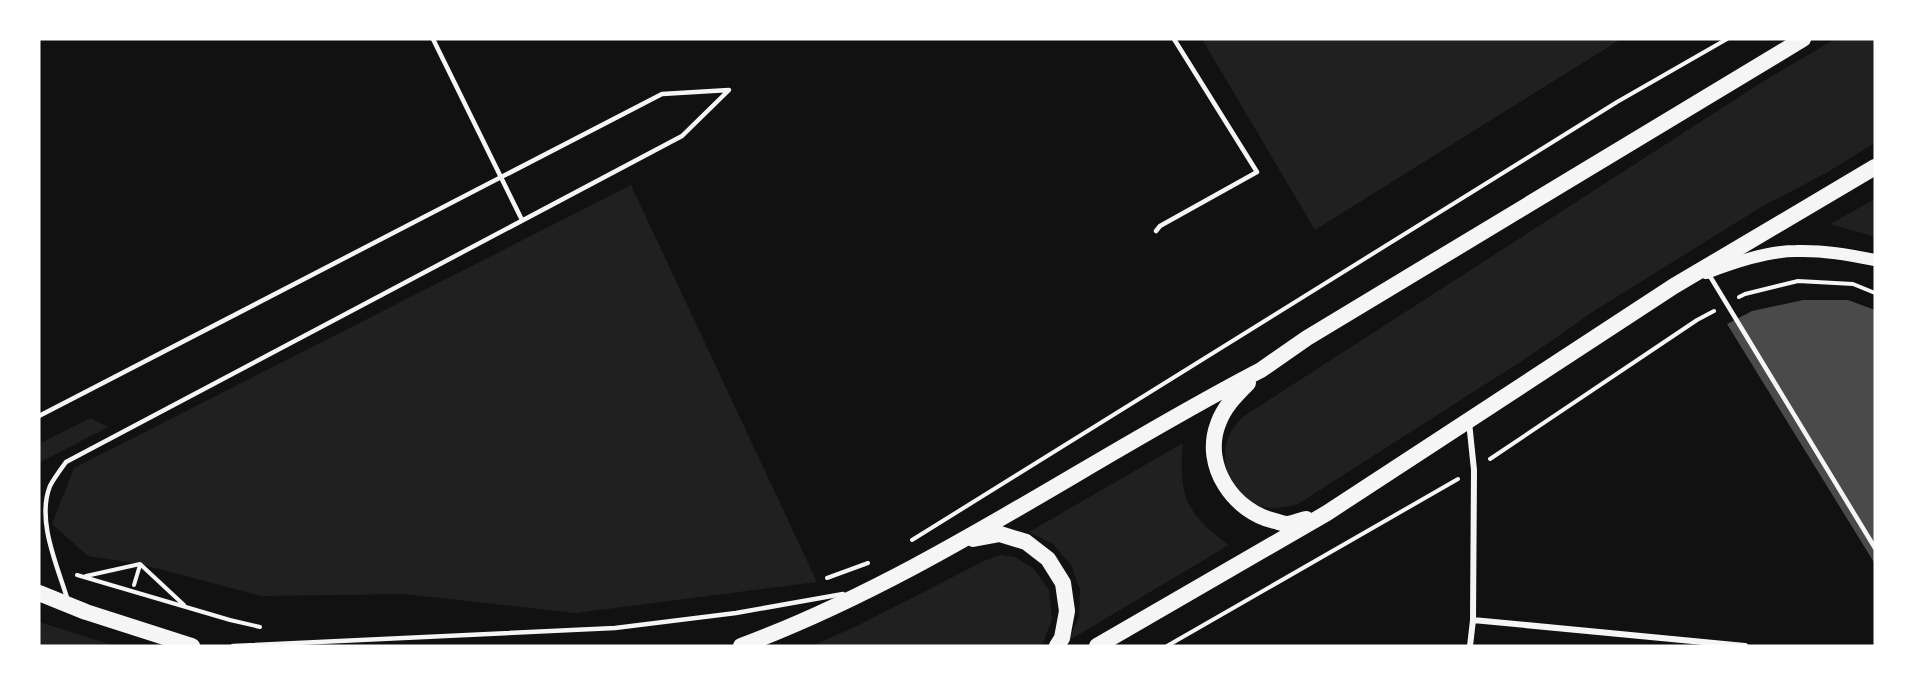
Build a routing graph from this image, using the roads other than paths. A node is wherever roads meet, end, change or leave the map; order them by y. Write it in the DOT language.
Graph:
graph roads {
  1 [pos="433,39"];
  2 [pos="1174,39"];
  3 [pos="1803,39"];
  4 [pos="1875,167"];
  5 [pos="501,178"];
  6 [pos="522,220"];
  7 [pos="1156,231"];
  8 [pos="1875,260"];
  9 [pos="1706,270"];
  10 [pos="1261,370"];
  11 [pos="39,416"];
  12 [pos="1469,420"];
  13 [pos="1327,513"];
  14 [pos="960,541"];
  15 [pos="1875,548"];
  16 [pos="872,589"];
  17 [pos="39,593"];
  18 [pos="70,606"];
  19 [pos="1473,620"];
  20 [pos="192,646"];
  21 [pos="232,646"];
  22 [pos="741,646"];
  23 [pos="1057,646"];
  24 [pos="1097,646"];
  25 [pos="1470,646"];
  26 [pos="1746,646"];
  1 -- 5 [label="lane"];
  2 -- 7 [label="lane"];
  3 -- 10 [label="highway"];
  4 -- 9 [label="highway"];
  5 -- 6 [label="lane"];
  5 -- 6 [label="lane"];
  5 -- 11 [label="lane"];
  6 -- 18 [label="lane"];
  8 -- 9 [label="main road"];
  9 -- 12 [label="highway"];
  9 -- 15 [label="lane"];
  10 -- 13 [label="highway"];
  10 -- 14 [label="highway"];
  12 -- 13 [label="highway"];
  12 -- 19 [label="street"];
  13 -- 24 [label="highway"];
  14 -- 16 [label="highway"];
  14 -- 23 [label="highway"];
  16 -- 21 [label="lane"];
  16 -- 22 [label="highway"];
  17 -- 18 [label="highway"];
  18 -- 20 [label="highway"];
  19 -- 25 [label="street"];
  19 -- 26 [label="street"];
}
